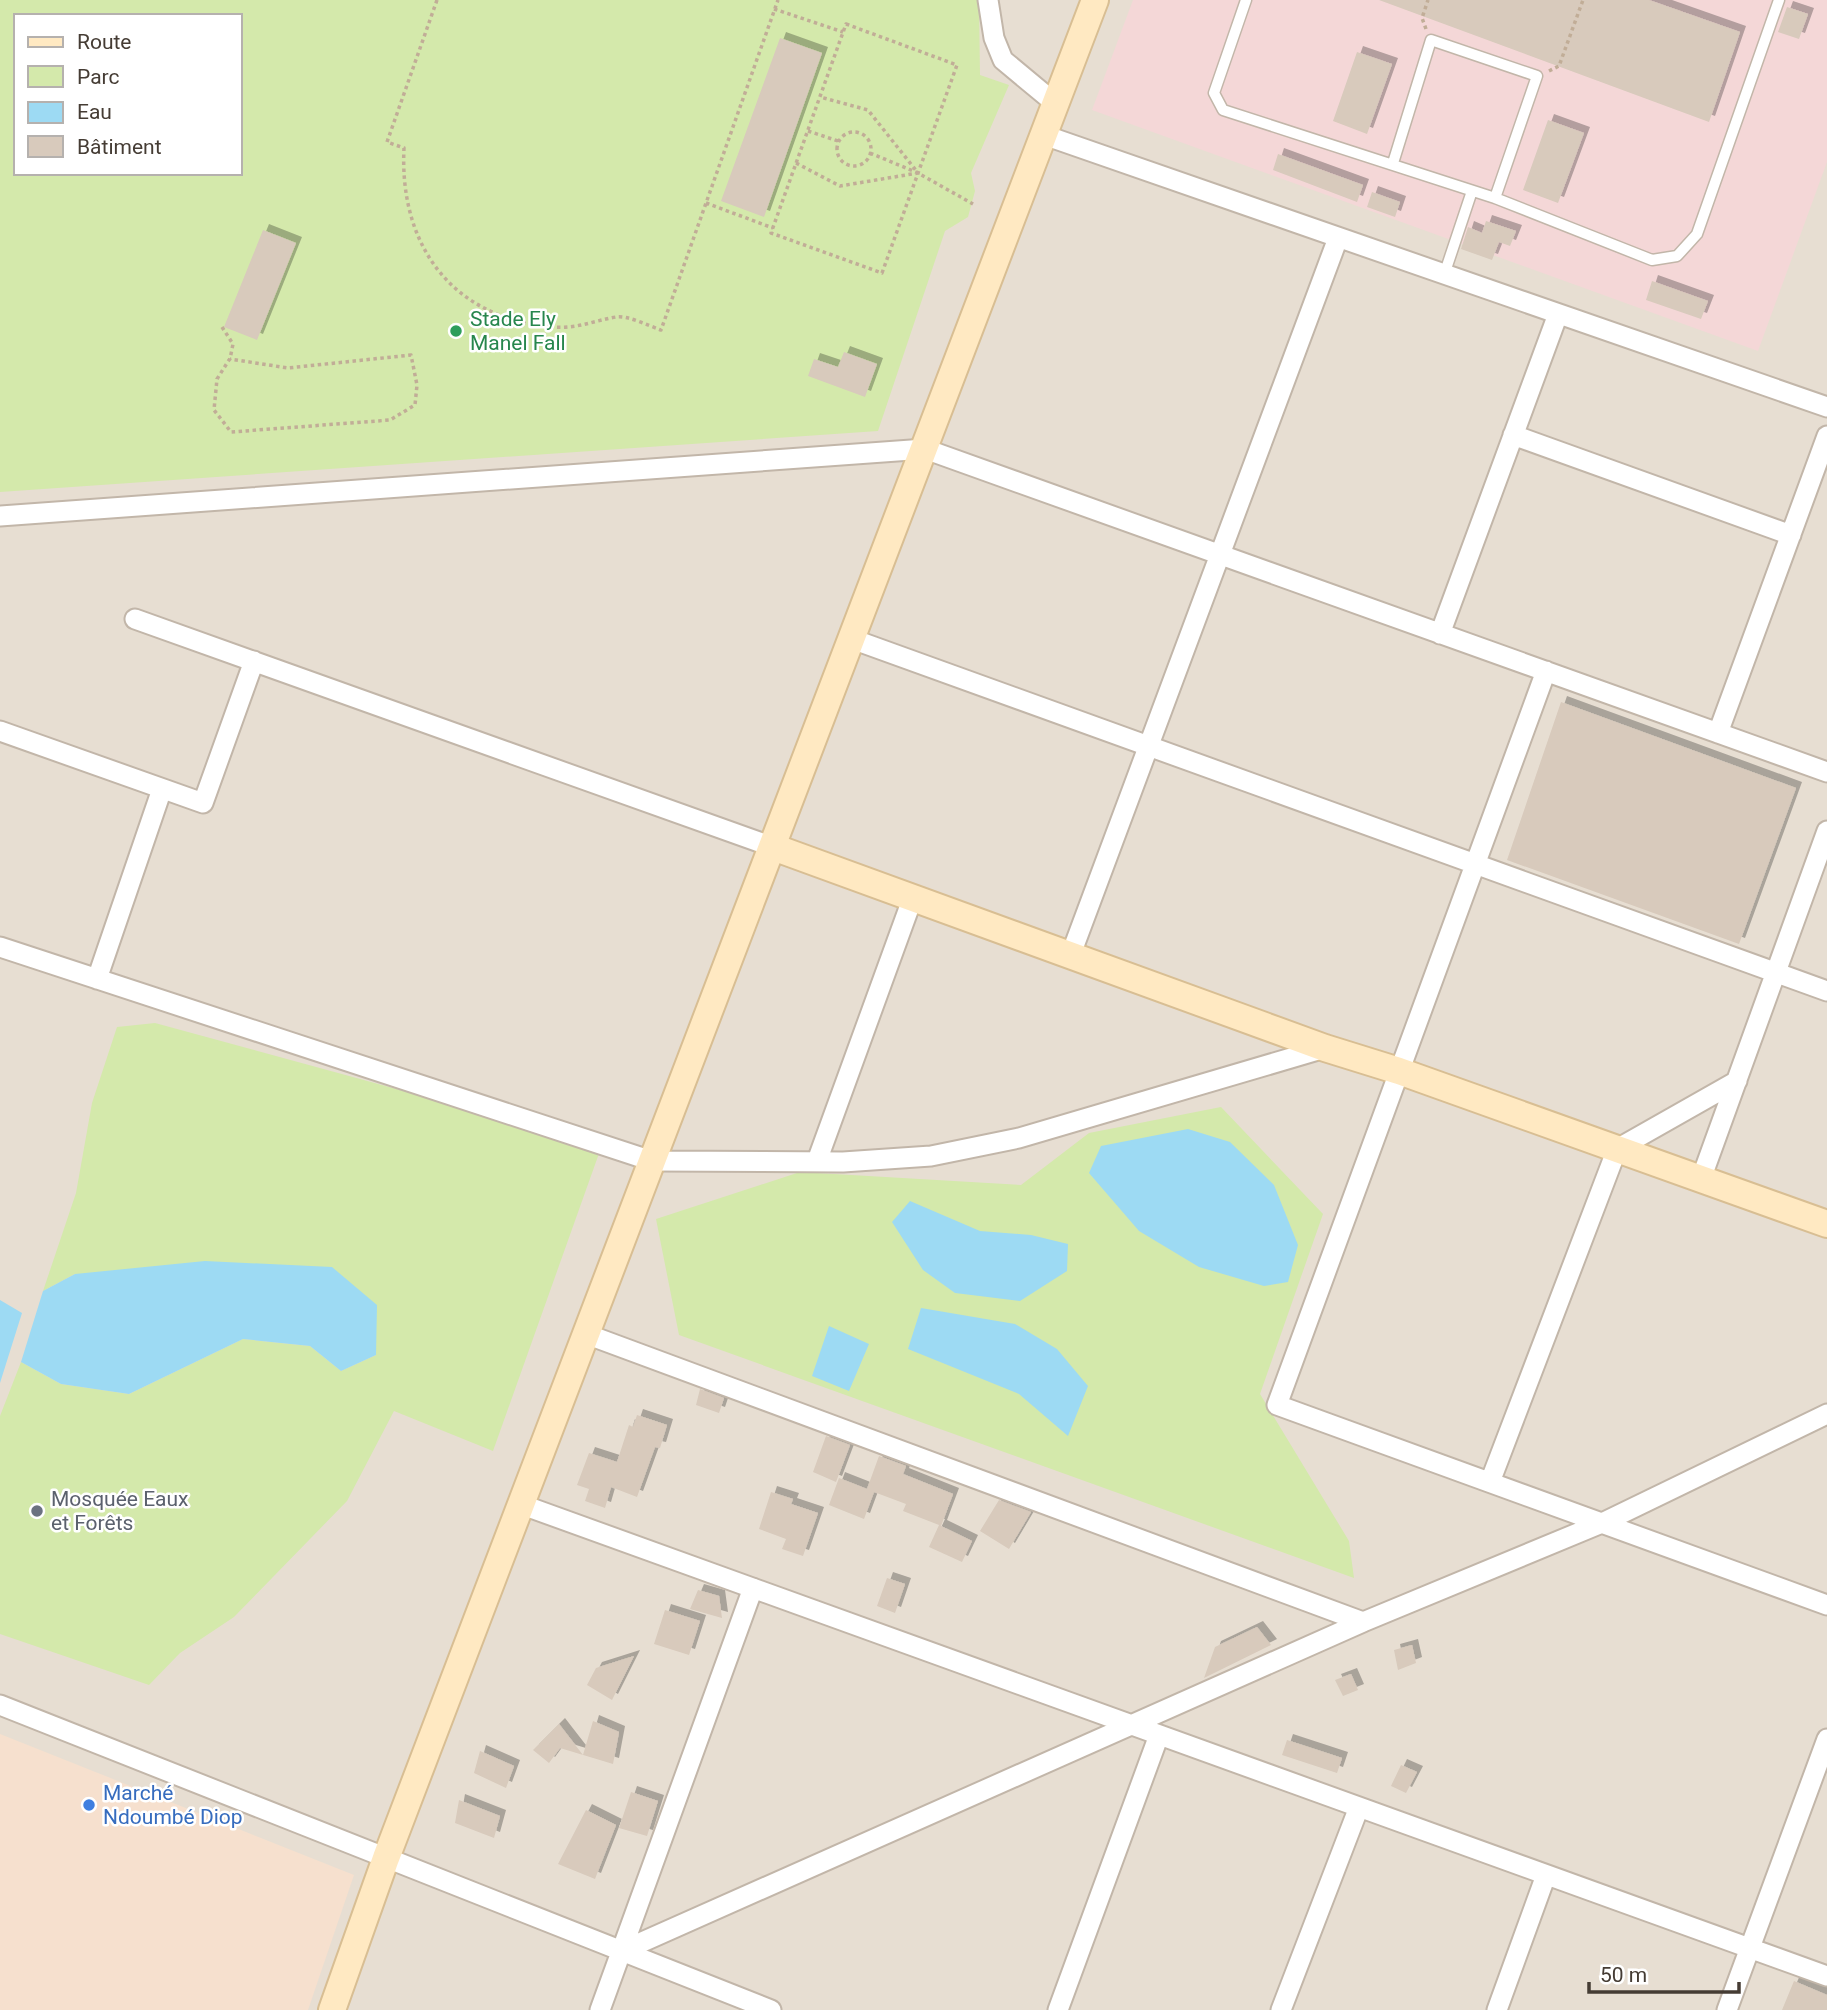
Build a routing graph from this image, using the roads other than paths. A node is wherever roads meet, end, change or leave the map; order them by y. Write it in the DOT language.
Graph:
graph roads {
  1 [pos="988,0"];
  2 [pos="1095,0"];
  3 [pos="1246,0"];
  4 [pos="1779,0"];
  5 [pos="1056,104"];
  6 [pos="1044,135"];
  7 [pos="1393,163"];
  8 [pos="1472,191"];
  9 [pos="1495,198"];
  10 [pos="1338,237"];
  11 [pos="1444,275"];
  12 [pos="1558,314"];
  13 [pos="1827,407"];
  14 [pos="1513,435"];
  15 [pos="1827,436"];
  16 [pos="925,449"];
  17 [pos="0,516"];
  18 [pos="1791,535"];
  19 [pos="1221,555"];
  20 [pos="135,619"];
  21 [pos="1440,634"];
  22 [pos="852,639"];
  23 [pos="254,661"];
  24 [pos="1546,671"];
  25 [pos="0,731"];
  26 [pos="1718,733"];
  27 [pos="1147,745"];
  28 [pos="1827,772"];
  29 [pos="162,789"];
  30 [pos="1827,831"];
  31 [pos="773,847"];
  32 [pos="1474,865"];
  33 [pos="913,897"];
  34 [pos="0,947"];
  35 [pos="1071,954"];
  36 [pos="1776,973"];
  37 [pos="97,978"];
  38 [pos="1827,992"];
  39 [pos="1325,1048"];
  40 [pos="1399,1071"];
  41 [pos="1737,1082"];
  42 [pos="1617,1149"];
  43 [pos="652,1161"];
  44 [pos="817,1161"];
  45 [pos="1702,1179"];
  46 [pos="1827,1224"];
  47 [pos="586,1334"];
  48 [pos="1827,1414"];
  49 [pos="1490,1482"];
  50 [pos="520,1504"];
  51 [pos="1602,1523"];
  52 [pos="753,1588"];
  53 [pos="1827,1605"];
  54 [pos="1363,1622"];
  55 [pos="0,1705"];
  56 [pos="1131,1725"];
  57 [pos="1159,1735"];
  58 [pos="1827,1739"];
  59 [pos="1359,1807"];
  60 [pos="386,1858"];
  61 [pos="1546,1875"];
  62 [pos="1750,1948"];
  63 [pos="622,1951"];
  64 [pos="1827,1976"];
  65 [pos="332,2010"];
  66 [pos="600,2010"];
  67 [pos="771,2010"];
  68 [pos="1058,2010"];
  69 [pos="1282,2010"];
  70 [pos="1497,2010"];
  71 [pos="1727,2010"];
  1 -- 5 [label="street"];
  2 -- 5 [label="street"];
  3 -- 7 [label="lane"];
  4 -- 9 [label="lane"];
  5 -- 6 [label="street"];
  6 -- 10 [label="street"];
  6 -- 16 [label="street"];
  7 -- 8 [label="lane"];
  7 -- 9 [label="lane"];
  8 -- 9 [label="lane"];
  8 -- 11 [label="lane"];
  10 -- 11 [label="street"];
  10 -- 19 [label="street"];
  11 -- 12 [label="street"];
  12 -- 13 [label="street"];
  12 -- 14 [label="street"];
  14 -- 18 [label="street"];
  14 -- 21 [label="street"];
  15 -- 18 [label="street"];
  16 -- 17 [label="street"];
  16 -- 19 [label="street"];
  16 -- 22 [label="street"];
  18 -- 26 [label="street"];
  19 -- 21 [label="street"];
  19 -- 27 [label="street"];
  20 -- 23 [label="street"];
  21 -- 24 [label="street"];
  22 -- 27 [label="street"];
  22 -- 31 [label="street"];
  23 -- 29 [label="street"];
  23 -- 31 [label="street"];
  24 -- 26 [label="street"];
  24 -- 32 [label="street"];
  25 -- 29 [label="street"];
  26 -- 28 [label="street"];
  27 -- 32 [label="street"];
  27 -- 35 [label="street"];
  29 -- 37 [label="street"];
  30 -- 36 [label="street"];
  31 -- 33 [label="street"];
  31 -- 43 [label="street"];
  32 -- 36 [label="street"];
  32 -- 40 [label="street"];
  33 -- 35 [label="street"];
  33 -- 44 [label="street"];
  34 -- 37 [label="street"];
  35 -- 39 [label="street"];
  36 -- 38 [label="street"];
  36 -- 41 [label="street"];
  37 -- 43 [label="street"];
  39 -- 40 [label="street"];
  39 -- 44 [label="street"];
  40 -- 42 [label="street"];
  40 -- 49 [label="street"];
  41 -- 42 [label="street"];
  41 -- 45 [label="street"];
  42 -- 45 [label="street"];
  42 -- 49 [label="street"];
  43 -- 44 [label="street"];
  43 -- 47 [label="street"];
  45 -- 46 [label="street"];
  47 -- 50 [label="street"];
  47 -- 54 [label="street"];
  48 -- 51 [label="street"];
  49 -- 51 [label="street"];
  50 -- 52 [label="street"];
  50 -- 60 [label="street"];
  51 -- 53 [label="street"];
  51 -- 54 [label="street"];
  52 -- 56 [label="street"];
  52 -- 63 [label="street"];
  54 -- 56 [label="street"];
  55 -- 60 [label="street"];
  56 -- 57 [label="street"];
  56 -- 63 [label="street"];
  57 -- 59 [label="street"];
  57 -- 68 [label="street"];
  58 -- 62 [label="street"];
  59 -- 61 [label="street"];
  59 -- 69 [label="street"];
  60 -- 63 [label="street"];
  60 -- 65 [label="street"];
  61 -- 62 [label="street"];
  61 -- 70 [label="street"];
  62 -- 64 [label="street"];
  62 -- 71 [label="street"];
  63 -- 66 [label="street"];
  63 -- 67 [label="street"];
}
